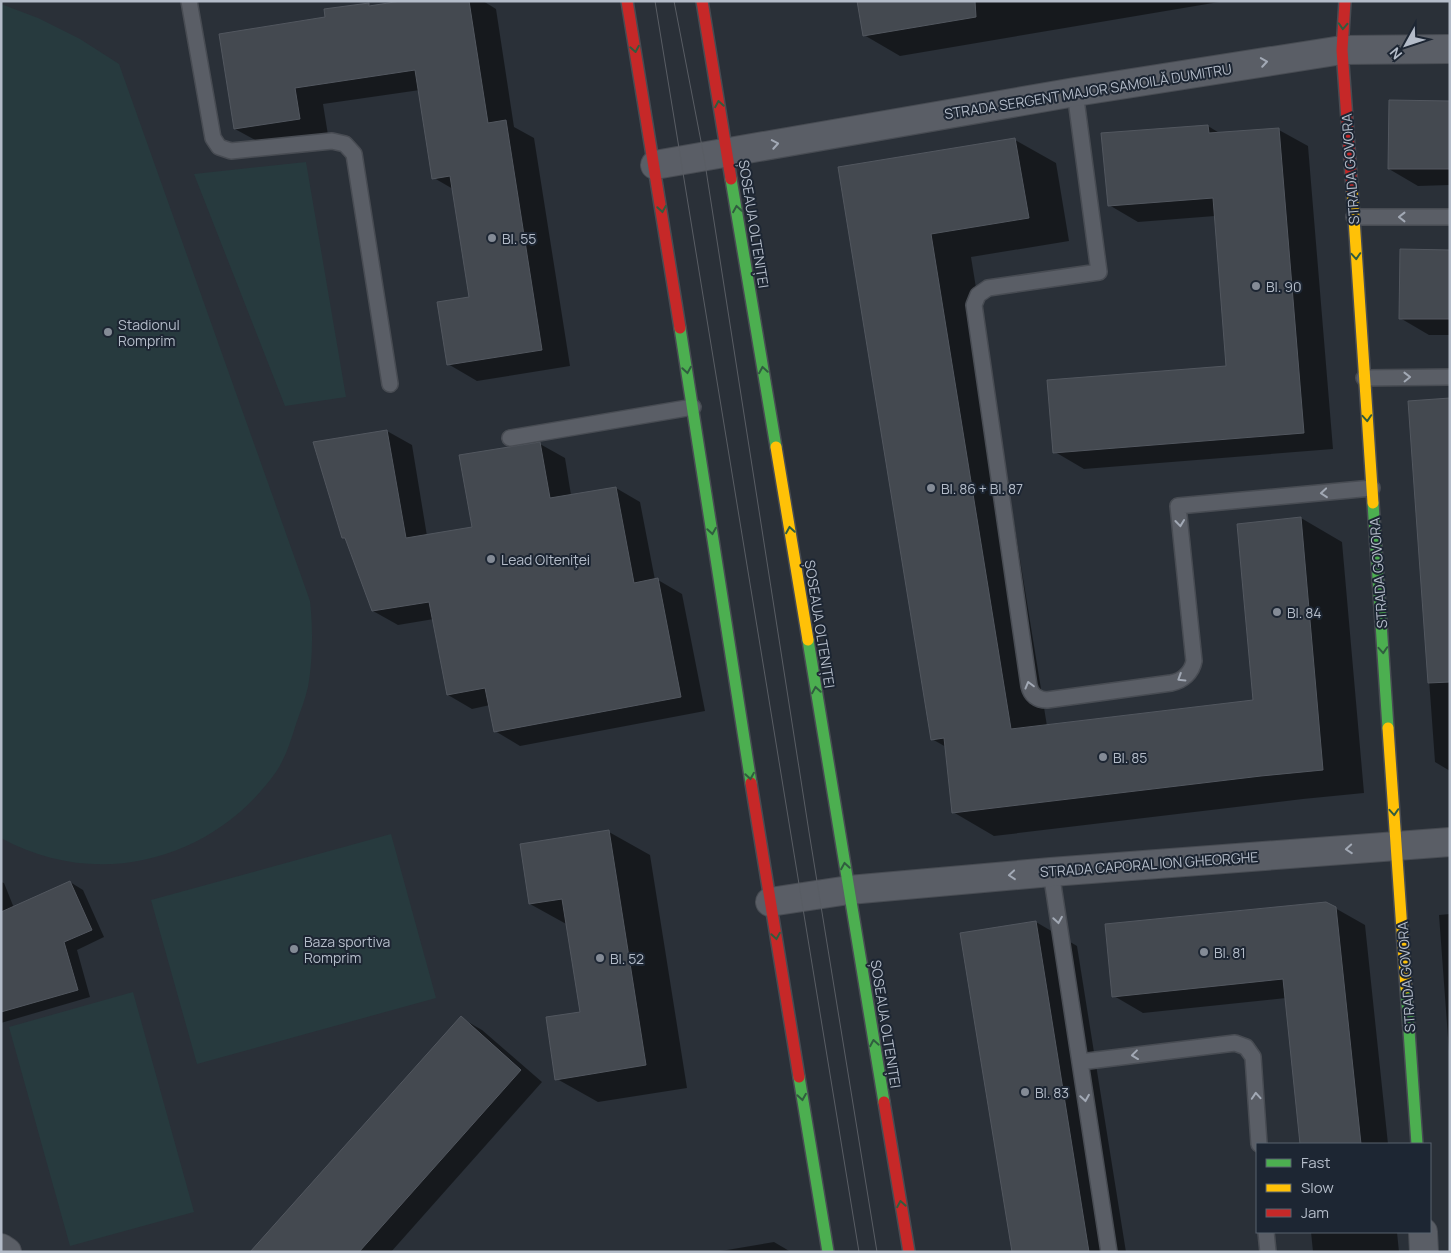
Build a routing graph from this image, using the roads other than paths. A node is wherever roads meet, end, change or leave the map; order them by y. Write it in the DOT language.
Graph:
graph roads {
  1 [pos="189,1"];
  2 [pos="627,1"];
  3 [pos="702,1"];
  4 [pos="1345,1"];
  5 [pos="1450,49"];
  6 [pos="1342,50"];
  7 [pos="1075,92"];
  8 [pos="727,152"];
  9 [pos="655,165"];
  10 [pos="1354,217"];
  11 [pos="1450,217"];
  12 [pos="1450,376"];
  13 [pos="1364,378"];
  14 [pos="390,384"];
  15 [pos="693,407"];
  16 [pos="510,438"];
  17 [pos="1372,488"];
  18 [pos="1450,842"];
  19 [pos="1397,845"];
  20 [pos="1051,872"];
  21 [pos="849,890"];
  22 [pos="770,902"];
  23 [pos="1080,1062"];
  24 [pos="1259,1143"];
  25 [pos="1417,1143"];
  26 [pos="1266,1233"];
  27 [pos="1423,1233"];
  28 [pos="1,1248"];
  29 [pos="7,1252"];
  30 [pos="828,1252"];
  31 [pos="909,1252"];
  32 [pos="1109,1252"];
  33 [pos="1268,1252"];
  34 [pos="1424,1252"];
  1 -- 14 [label="lane"];
  2 -- 9 [label="main road, one-way"];
  8 -- 3 [label="main road, ȘOSEAUA OLTENIȚEI, one-way"];
  4 -- 6 [label="main road, STRADA GOVORA, one-way"];
  5 -- 6 [label="street, STRADA SERGENT MAJOR SAMOILĂ DUMITRU"];
  7 -- 6 [label="street, STRADA SERGENT MAJOR SAMOILĂ DUMITRU, one-way"];
  6 -- 10 [label="main road, STRADA GOVORA"];
  8 -- 7 [label="street, STRADA SERGENT MAJOR SAMOILĂ DUMITRU, one-way"];
  17 -- 7 [label="lane, one-way"];
  8 -- 9 [label="street, STRADA SERGENT MAJOR SAMOILĂ DUMITRU"];
  21 -- 8 [label="main road, ȘOSEAUA OLTENIȚEI, one-way"];
  9 -- 15 [label="main road, one-way"];
  11 -- 10 [label="lane, one-way"];
  10 -- 13 [label="main road, STRADA GOVORA, one-way"];
  13 -- 12 [label="lane, one-way"];
  13 -- 17 [label="main road, STRADA GOVORA, one-way"];
  15 -- 16 [label="lane"];
  15 -- 22 [label="main road, one-way"];
  17 -- 19 [label="main road, STRADA GOVORA, one-way"];
  18 -- 19 [label="street, STRADA CAPORAL ION GHEORGHE"];
  19 -- 20 [label="street, STRADA CAPORAL ION GHEORGHE, one-way"];
  19 -- 25 [label="main road, STRADA GOVORA"];
  20 -- 21 [label="street, STRADA CAPORAL ION GHEORGHE, one-way"];
  20 -- 23 [label="lane, one-way"];
  21 -- 22 [label="street, STRADA CAPORAL ION GHEORGHE"];
  31 -- 21 [label="main road, ȘOSEAUA OLTENIȚEI, one-way"];
  22 -- 30 [label="main road, one-way"];
  24 -- 23 [label="lane, one-way"];
  23 -- 32 [label="lane, one-way"];
  26 -- 33 [label="lane"];
  27 -- 34 [label="street"];
  28 -- 29 [label="street"];
}
